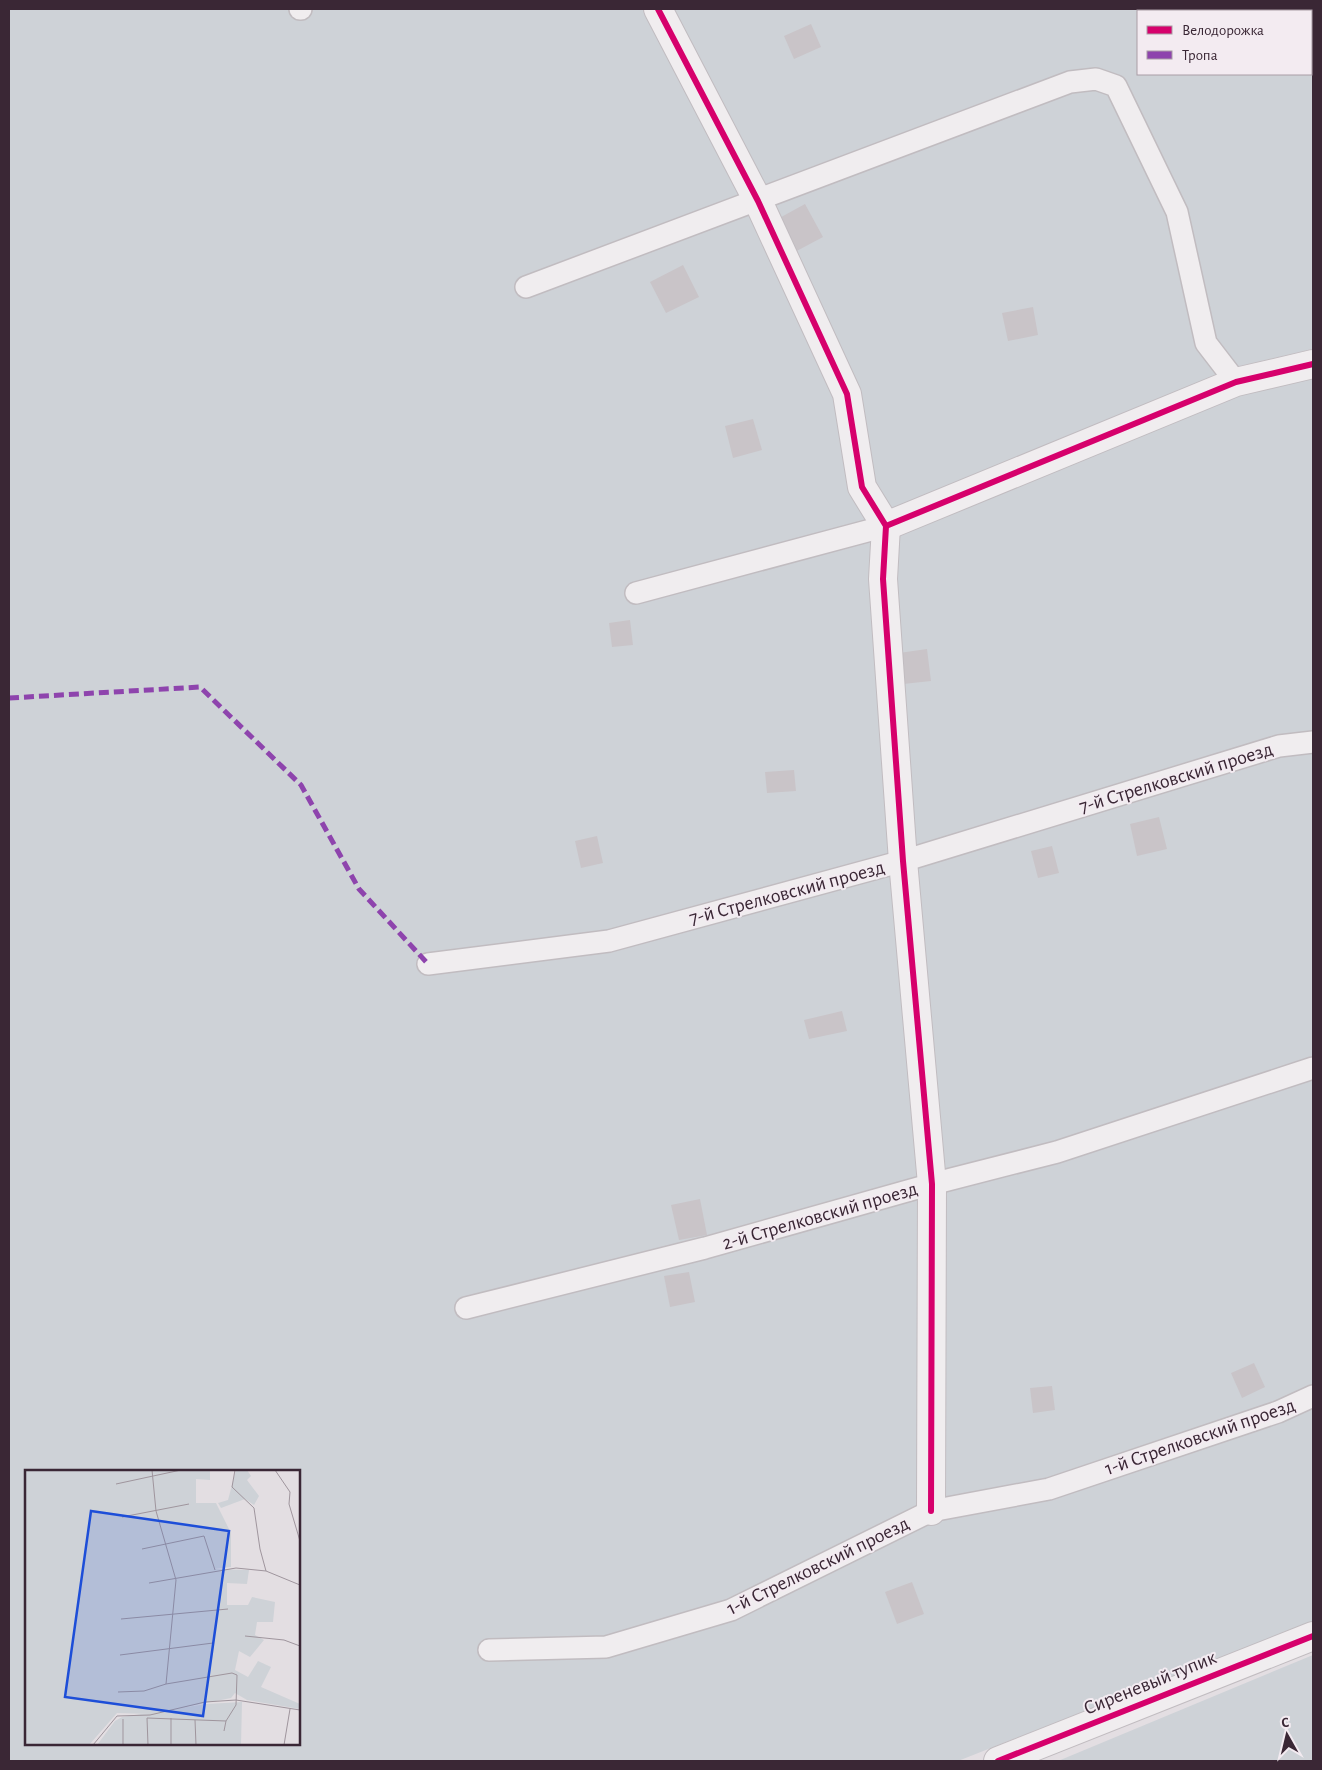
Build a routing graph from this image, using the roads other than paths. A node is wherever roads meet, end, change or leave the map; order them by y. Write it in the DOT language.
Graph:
graph roads {
  1 [pos="658,9"];
  2 [pos="758,201"];
  3 [pos="526,287"];
  4 [pos="1313,364"];
  5 [pos="1236,382"];
  6 [pos="886,526"];
  7 [pos="636,593"];
  8 [pos="1313,742"];
  9 [pos="903,861"];
  10 [pos="428,964"];
  11 [pos="1313,1068"];
  12 [pos="932,1184"];
  13 [pos="466,1308"];
  14 [pos="1313,1396"];
  15 [pos="931,1511"];
  16 [pos="1313,1636"];
  17 [pos="489,1650"];
  18 [pos="999,1761"];
  1 -- 2 [label="street"];
  2 -- 3 [label="lane"];
  2 -- 5 [label="lane"];
  2 -- 6 [label="street"];
  4 -- 5 [label="street"];
  5 -- 6 [label="street"];
  6 -- 7 [label="lane"];
  6 -- 9 [label="street"];
  8 -- 9 [label="lane, 7-й Стрелковский проезд"];
  9 -- 10 [label="lane, 7-й Стрелковский проезд"];
  9 -- 12 [label="street"];
  11 -- 12 [label="lane, 2-й Стрелковский проезд"];
  12 -- 13 [label="lane, 2-й Стрелковский проезд"];
  12 -- 15 [label="street"];
  14 -- 15 [label="lane, 1-й Стрелковский проезд"];
  15 -- 17 [label="lane, 1-й Стрелковский проезд"];
  16 -- 18 [label="street, Сиреневый тупик"];
}
